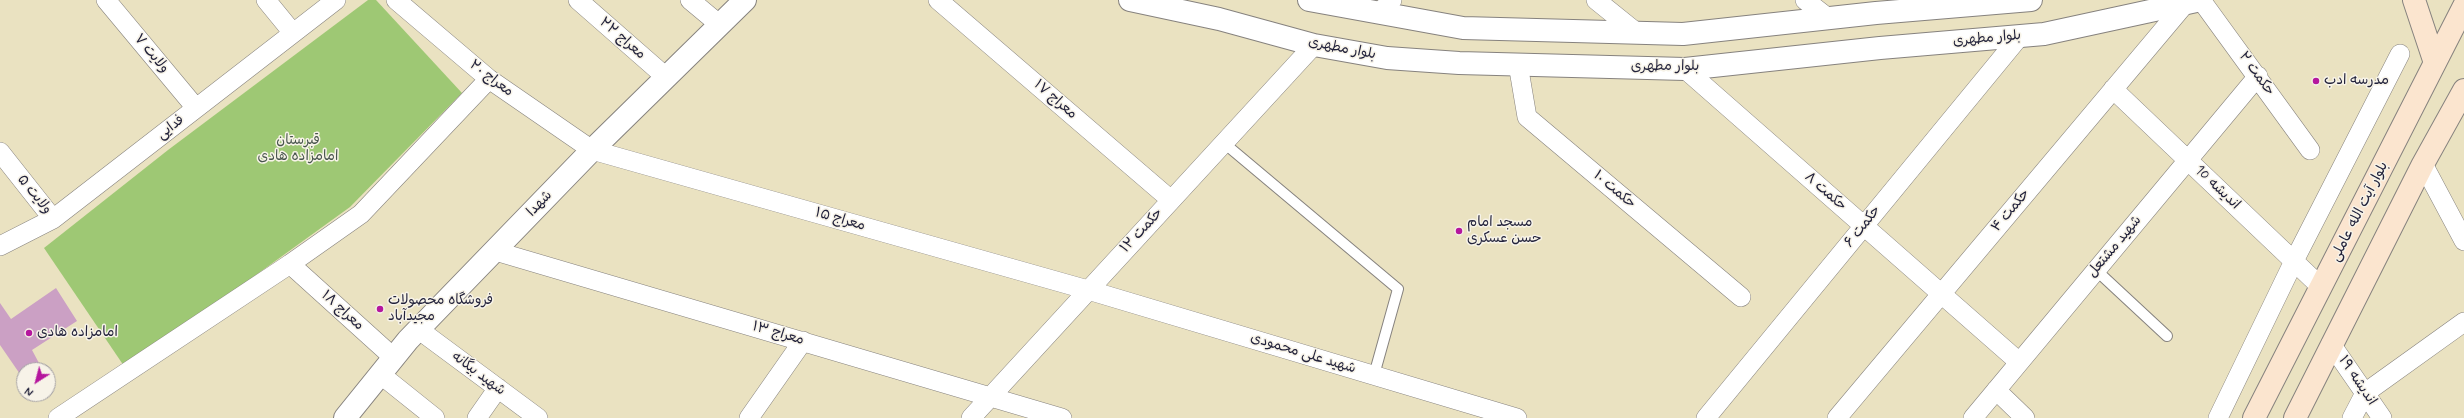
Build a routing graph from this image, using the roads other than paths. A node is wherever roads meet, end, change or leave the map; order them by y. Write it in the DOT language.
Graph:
graph roads {
  1 [pos="106,0"];
  2 [pos="266,0"];
  3 [pos="336,0"];
  4 [pos="396,0"];
  5 [pos="578,0"];
  6 [pos="690,0"];
  7 [pos="745,0"];
  8 [pos="938,0"];
  9 [pos="1130,0"];
  10 [pos="1309,0"];
  11 [pos="1596,0"];
  12 [pos="1805,0"];
  13 [pos="2031,0"];
  14 [pos="2414,0"];
  15 [pos="2196,1"];
  16 [pos="1385,6"];
  17 [pos="2463,8"];
  18 [pos="1828,18"];
  19 [pos="720,25"];
  20 [pos="1600,32"];
  21 [pos="1637,33"];
  22 [pos="293,34"];
  23 [pos="2020,36"];
  24 [pos="1314,45"];
  25 [pos="2400,54"];
  26 [pos="1518,64"];
  27 [pos="2435,64"];
  28 [pos="1600,67"];
  29 [pos="1685,69"];
  30 [pos="2258,76"];
  31 [pos="667,78"];
  32 [pos="489,79"];
  33 [pos="2113,89"];
  34 [pos="2464,90"];
  35 [pos="196,108"];
  36 [pos="1224,143"];
  37 [pos="592,150"];
  38 [pos="2310,150"];
  39 [pos="0,152"];
  40 [pos="2188,160"];
  41 [pos="2423,164"];
  42 [pos="1171,200"];
  43 [pos="53,219"];
  44 [pos="1864,226"];
  45 [pos="2464,241"];
  46 [pos="0,246"];
  47 [pos="495,251"];
  48 [pos="2294,261"];
  49 [pos="290,264"];
  50 [pos="2096,270"];
  51 [pos="2321,287"];
  52 [pos="1088,290"];
  53 [pos="1941,294"];
  54 [pos="1741,297"];
  55 [pos="2464,322"];
  56 [pos="418,329"];
  57 [pos="2167,336"];
  58 [pos="803,342"];
  59 [pos="2331,344"];
  60 [pos="394,358"];
  61 [pos="2019,362"];
  62 [pos="380,374"];
  63 [pos="1374,375"];
  64 [pos="498,388"];
  65 [pos="1996,390"];
  66 [pos="2365,393"];
  67 [pos="990,397"];
  68 [pos="79,413"];
  69 [pos="58,418"];
  70 [pos="345,418"];
  71 [pos="435,418"];
  72 [pos="477,418"];
  73 [pos="538,418"];
  74 [pos="749,418"];
  75 [pos="971,418"];
  76 [pos="1062,418"];
  77 [pos="1517,418"];
  78 [pos="1706,418"];
  79 [pos="1837,418"];
  80 [pos="1973,418"];
  81 [pos="2025,418"];
  82 [pos="2218,418"];
  83 [pos="2254,418"];
  84 [pos="2295,418"];
  85 [pos="2352,418"];
  86 [pos="2382,418"];
  1 -- 35 [label="street, ولایت ۷"];
  2 -- 22 [label="street"];
  3 -- 22 [label="street, فدایی"];
  4 -- 32 [label="street, معراج ۲۰"];
  5 -- 31 [label="street, معراج ۲۲"];
  6 -- 19 [label="street"];
  7 -- 19 [label="street, شهدا"];
  8 -- 42 [label="street, معراج ۱۷"];
  9 -- 24 [label="street, بلوار مطهری"];
  10 -- 16 [label="street"];
  11 -- 21 [label="street"];
  12 -- 18 [label="street"];
  13 -- 18 [label="street"];
  14 -- 27 [label="main road"];
  15 -- 23 [label="street, بلوار مطهری"];
  15 -- 30 [label="street, حکمت ۲"];
  15 -- 33 [label="street, حکمت ۴"];
  16 -- 20 [label="street"];
  17 -- 27 [label="main road, بلوار آیت‌ الله عاملی"];
  18 -- 21 [label="street"];
  19 -- 31 [label="street, شهدا"];
  20 -- 21 [label="street"];
  20 -- 28 [label="street"];
  22 -- 35 [label="street, فدایی"];
  23 -- 29 [label="street, بلوار مطهری"];
  23 -- 44 [label="street, حکمت ۶"];
  24 -- 26 [label="street, بلوار مطهری"];
  24 -- 36 [label="street, حکمت ۱۲"];
  25 -- 48 [label="street"];
  26 -- 28 [label="street, بلوار مطهری"];
  26 -- 54 [label="street, حکمت ۱۰"];
  27 -- 51 [label="main road, بلوار آیت‌ الله عاملی"];
  28 -- 29 [label="street, بلوار مطهری"];
  29 -- 44 [label="street, حکمت ۸"];
  30 -- 38 [label="street, حکمت ۲"];
  30 -- 40 [label="street, شهید مشتعل"];
  31 -- 37 [label="street, شهدا"];
  32 -- 37 [label="street, معراج ۲۰"];
  32 -- 49 [label="street"];
  33 -- 40 [label="street, اندیشه 10"];
  33 -- 53 [label="street, حکمت ۴"];
  34 -- 41 [label="main road"];
  35 -- 43 [label="street, فدایی"];
  36 -- 42 [label="street, حکمت ۱۲"];
  36 -- 63 [label="lane"];
  37 -- 47 [label="street, شهدا"];
  37 -- 52 [label="street, معراج ۱۵"];
  39 -- 43 [label="street, ولایت ۵"];
  40 -- 48 [label="street, اندیشه 10"];
  40 -- 50 [label="street, شهید مشتعل"];
  41 -- 45 [label="street"];
  41 -- 59 [label="main road"];
  42 -- 52 [label="street, حکمت ۱۲"];
  43 -- 46 [label="street, فدایی"];
  44 -- 53 [label="street, حکمت ۸"];
  44 -- 78 [label="street, حکمت ۶"];
  47 -- 56 [label="street, شهدا"];
  47 -- 58 [label="street, معراج ۱۳"];
  48 -- 51 [label="street, اندیشه 10"];
  48 -- 82 [label="street"];
  49 -- 60 [label="street, معراج ۱۸"];
  49 -- 68 [label="street"];
  50 -- 57 [label="lane"];
  50 -- 61 [label="street, شهید مشتعل"];
  51 -- 83 [label="main road, بلوار آیت‌ الله عاملی"];
  52 -- 63 [label="street, شهید علی محمودی"];
  52 -- 67 [label="street, حکمت ۱۲"];
  53 -- 61 [label="street, حکمت ۸"];
  53 -- 79 [label="street, حکمت ۴"];
  55 -- 66 [label="street"];
  56 -- 60 [label="street, شهدا"];
  56 -- 64 [label="street, شهید بیگانه"];
  58 -- 67 [label="street, معراج ۱۳"];
  58 -- 74 [label="street"];
  59 -- 66 [label="street, اندیشه ۱۹"];
  59 -- 84 [label="main road"];
  60 -- 62 [label="street, شهدا"];
  61 -- 65 [label="street, شهید مشتعل"];
  62 -- 70 [label="street, شهدا"];
  62 -- 71 [label="street"];
  63 -- 77 [label="street, شهید علی محمودی"];
  64 -- 72 [label="street"];
  64 -- 73 [label="street, شهید بیگانه"];
  65 -- 80 [label="street, شهید مشتعل"];
  65 -- 81 [label="street"];
  66 -- 85 [label="street"];
  66 -- 86 [label="street, اندیشه ۱۹"];
  67 -- 75 [label="street, حکمت ۱۲"];
  67 -- 76 [label="street, معراج ۱۳"];
  68 -- 69 [label="street"];
}
